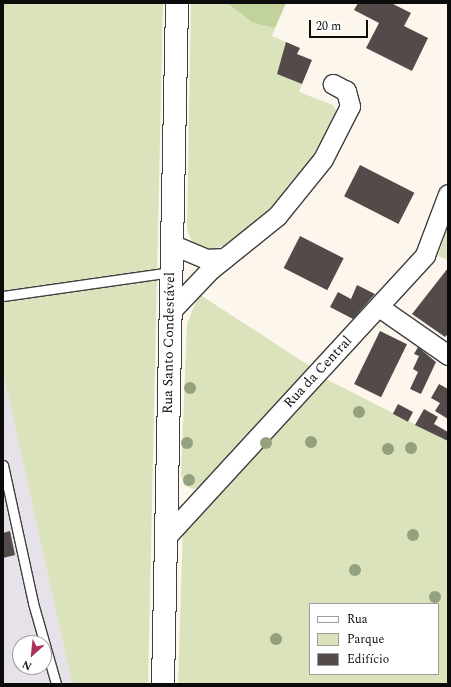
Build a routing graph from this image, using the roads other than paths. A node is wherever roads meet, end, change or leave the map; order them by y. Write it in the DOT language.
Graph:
graph roads {
  1 [pos="177,3"];
  2 [pos="333,84"];
  3 [pos="448,194"];
  4 [pos="171,244"];
  5 [pos="225,258"];
  6 [pos="171,272"];
  7 [pos="3,296"];
  8 [pos="379,307"];
  9 [pos="170,312"];
  10 [pos="448,355"];
  11 [pos="3,465"];
  12 [pos="166,537"];
  13 [pos="56,684"];
  14 [pos="163,684"];
  1 -- 4 [label="street, Rua Santo Condestável"];
  2 -- 5 [label="street"];
  3 -- 8 [label="street, Rua da Central"];
  4 -- 5 [label="street"];
  4 -- 6 [label="street, Rua Santo Condestável"];
  5 -- 9 [label="street"];
  6 -- 7 [label="lane"];
  6 -- 9 [label="street, Rua Santo Condestável"];
  8 -- 10 [label="street"];
  8 -- 12 [label="street, Rua da Central"];
  9 -- 12 [label="street, Rua Santo Condestável"];
  11 -- 13 [label="lane"];
  12 -- 14 [label="street, Rua Santo Condestável"];
}
